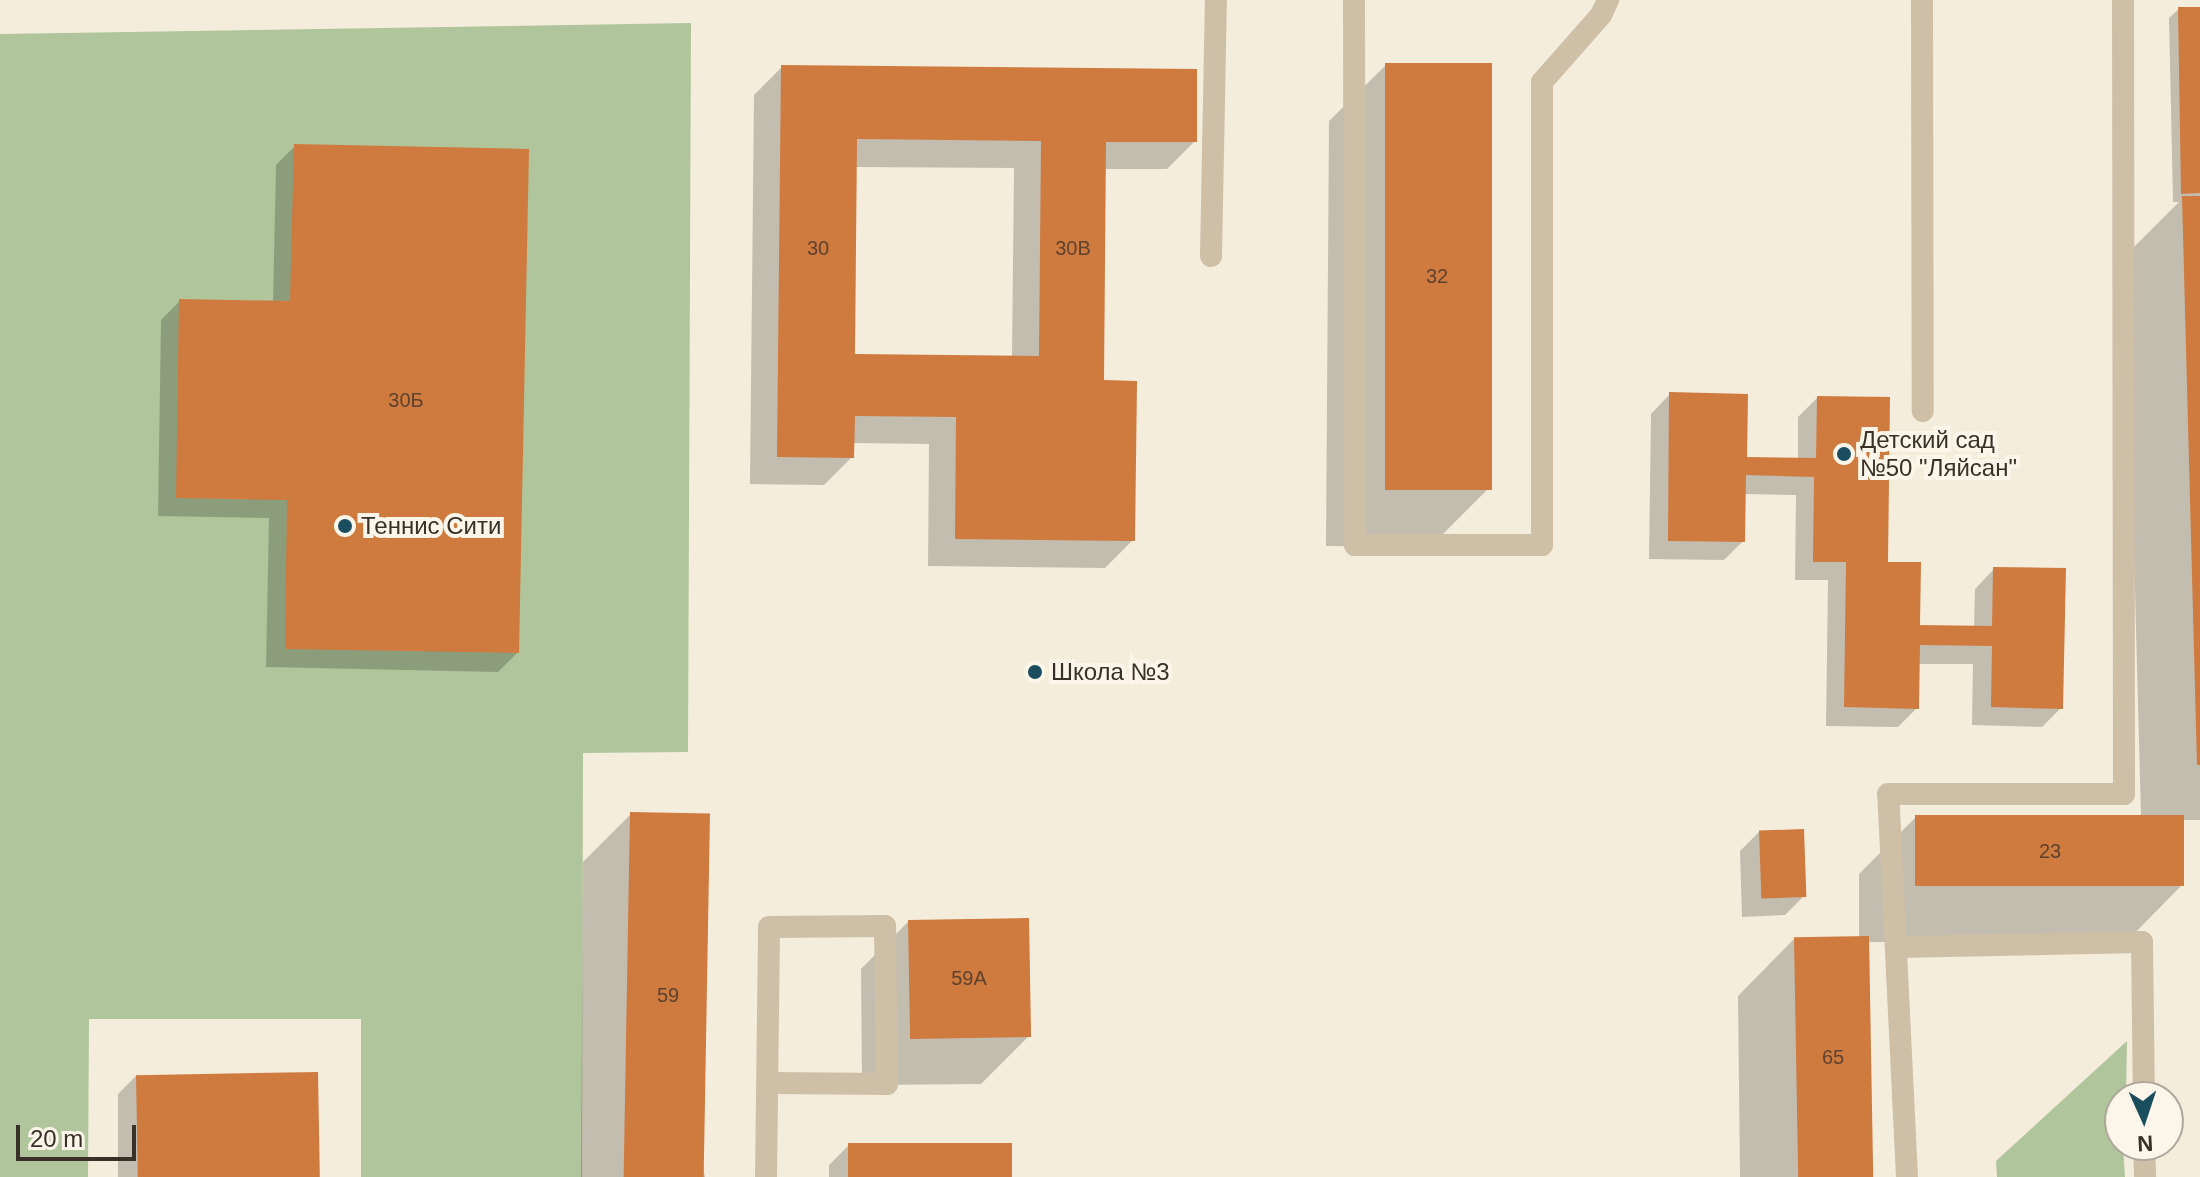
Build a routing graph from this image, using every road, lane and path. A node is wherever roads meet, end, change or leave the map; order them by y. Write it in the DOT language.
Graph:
graph roads {
  1 [pos="1216,0"];
  2 [pos="1354,0"];
  3 [pos="1608,0"];
  4 [pos="1922,0"];
  5 [pos="2123,0"];
  6 [pos="1211,256"];
  7 [pos="1923,411"];
  8 [pos="1898,947"];
  9 [pos="2144,1081"];
  10 [pos="769,1083"];
  11 [pos="766,1177"];
  12 [pos="1907,1177"];
  1 -- 6 [label="lane"];
  2 -- 3 [label="lane"];
  4 -- 7 [label="lane"];
  5 -- 8 [label="lane"];
  8 -- 9 [label="lane"];
  8 -- 12 [label="lane"];
  10 -- 10 [label="lane"];
  10 -- 11 [label="lane"];
}
